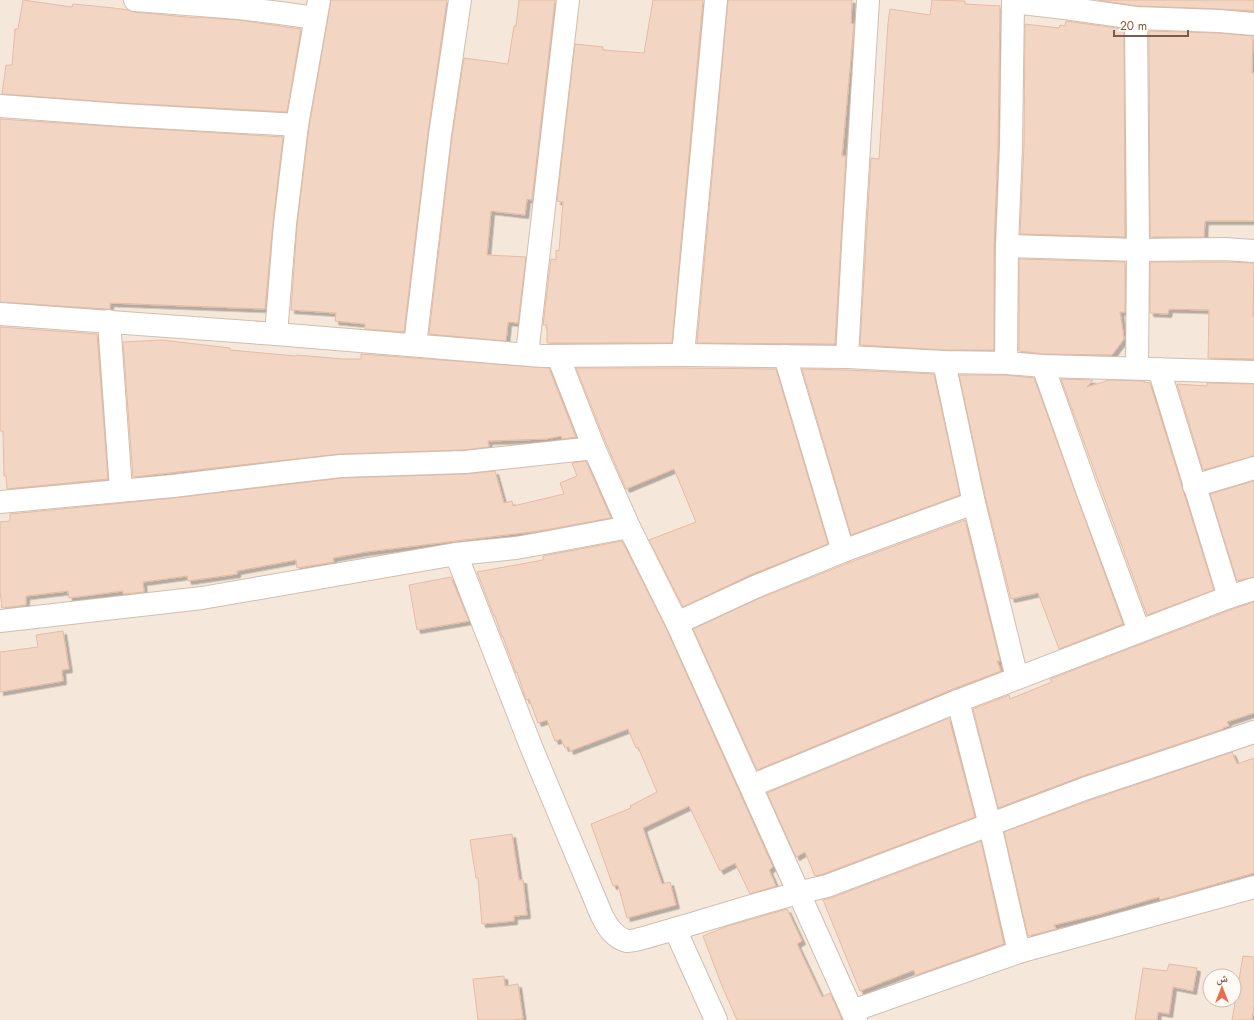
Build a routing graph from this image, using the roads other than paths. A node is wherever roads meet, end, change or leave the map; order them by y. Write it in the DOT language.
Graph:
graph roads {
  1 [pos="135,0"];
  2 [pos="460,0"];
  3 [pos="568,0"];
  4 [pos="716,0"];
  5 [pos="868,0"];
  6 [pos="159,1"];
  7 [pos="1009,1"];
  8 [pos="317,9"];
  9 [pos="1136,18"];
  10 [pos="1254,24"];
  11 [pos="0,106"];
  12 [pos="297,125"];
  13 [pos="1007,246"];
  14 [pos="1138,250"];
  15 [pos="1254,251"];
  16 [pos="0,314"];
  17 [pos="110,321"];
  18 [pos="276,334"];
  19 [pos="415,345"];
  20 [pos="528,354"];
  21 [pos="683,355"];
  22 [pos="558,356"];
  23 [pos="786,356"];
  24 [pos="847,357"];
  25 [pos="944,362"];
  26 [pos="1006,363"];
  27 [pos="1043,366"];
  28 [pos="1137,368"];
  29 [pos="1159,369"];
  30 [pos="1254,372"];
  31 [pos="594,448"];
  32 [pos="1254,468"];
  33 [pos="1194,486"];
  34 [pos="122,490"];
  35 [pos="0,502"];
  36 [pos="974,503"];
  37 [pos="629,526"];
  38 [pos="843,551"];
  39 [pos="456,554"];
  40 [pos="1254,589"];
  41 [pos="1229,596"];
  42 [pos="0,621"];
  43 [pos="677,623"];
  44 [pos="1139,631"];
  45 [pos="1017,678"];
  46 [pos="958,701"];
  47 [pos="1254,732"];
  48 [pos="751,786"];
  49 [pos="990,825"];
  50 [pos="1254,887"];
  51 [pos="798,892"];
  52 [pos="674,929"];
  53 [pos="1019,952"];
  54 [pos="854,1015"];
  55 [pos="716,1020"];
  1 -- 6 [label="street"];
  2 -- 19 [label="street"];
  3 -- 20 [label="street"];
  4 -- 21 [label="street"];
  5 -- 24 [label="street"];
  6 -- 8 [label="street"];
  7 -- 9 [label="street"];
  7 -- 13 [label="street"];
  8 -- 12 [label="street"];
  9 -- 10 [label="street"];
  9 -- 14 [label="street"];
  11 -- 12 [label="street"];
  12 -- 18 [label="street"];
  13 -- 14 [label="street"];
  13 -- 26 [label="street"];
  14 -- 15 [label="street"];
  14 -- 28 [label="street"];
  16 -- 17 [label="street"];
  17 -- 18 [label="street"];
  17 -- 34 [label="street"];
  18 -- 19 [label="street"];
  19 -- 20 [label="street"];
  20 -- 22 [label="street"];
  21 -- 22 [label="street"];
  21 -- 23 [label="street"];
  22 -- 31 [label="street"];
  23 -- 24 [label="street"];
  23 -- 38 [label="street"];
  24 -- 25 [label="street"];
  25 -- 26 [label="street"];
  25 -- 36 [label="street"];
  26 -- 27 [label="street"];
  27 -- 28 [label="street"];
  27 -- 44 [label="street"];
  28 -- 29 [label="street"];
  29 -- 30 [label="street"];
  29 -- 33 [label="street"];
  31 -- 34 [label="street"];
  31 -- 37 [label="street"];
  32 -- 33 [label="street"];
  33 -- 41 [label="street"];
  34 -- 35 [label="street"];
  36 -- 38 [label="street"];
  36 -- 45 [label="street"];
  37 -- 39 [label="street"];
  37 -- 43 [label="street"];
  38 -- 43 [label="street"];
  39 -- 42 [label="street"];
  39 -- 52 [label="street"];
  40 -- 41 [label="street"];
  41 -- 44 [label="street"];
  43 -- 48 [label="street"];
  44 -- 45 [label="street"];
  45 -- 46 [label="street"];
  46 -- 48 [label="street"];
  46 -- 49 [label="street"];
  47 -- 49 [label="street"];
  48 -- 51 [label="street"];
  49 -- 51 [label="street"];
  49 -- 53 [label="street"];
  50 -- 53 [label="street"];
  51 -- 52 [label="street"];
  51 -- 54 [label="street"];
  52 -- 55 [label="street"];
  53 -- 54 [label="street"];
}
